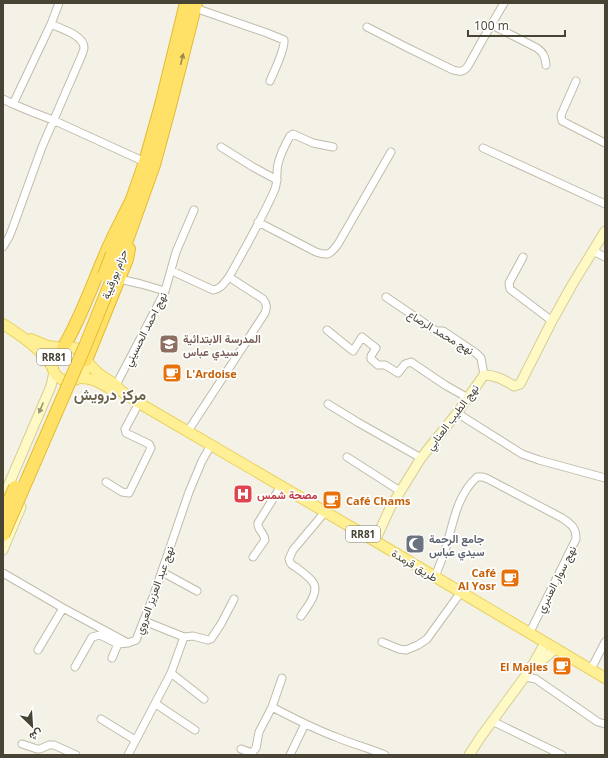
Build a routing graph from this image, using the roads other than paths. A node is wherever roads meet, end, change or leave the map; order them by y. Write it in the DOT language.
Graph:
graph roads {
  1 [pos="59,3"];
  2 [pos="504,3"];
  3 [pos="193,5"];
  4 [pos="51,24"];
  5 [pos="492,25"];
  6 [pos="367,27"];
  7 [pos="546,65"];
  8 [pos="270,81"];
  9 [pos="576,81"];
  10 [pos="3,99"];
  11 [pos="13,104"];
  12 [pos="53,120"];
  13 [pos="605,143"];
  14 [pos="221,147"];
  15 [pos="333,147"];
  16 [pos="483,148"];
  17 [pos="391,152"];
  18 [pos="145,162"];
  19 [pos="277,180"];
  20 [pos="138,198"];
  21 [pos="605,204"];
  22 [pos="194,210"];
  23 [pos="258,222"];
  24 [pos="605,231"];
  25 [pos="3,247"];
  26 [pos="593,251"];
  27 [pos="116,255"];
  28 [pos="523,256"];
  29 [pos="605,257"];
  30 [pos="172,271"];
  31 [pos="229,277"];
  32 [pos="119,279"];
  33 [pos="165,291"];
  34 [pos="386,297"];
  35 [pos="552,321"];
  36 [pos="3,325"];
  37 [pos="327,330"];
  38 [pos="21,336"];
  39 [pos="63,348"];
  40 [pos="86,360"];
  41 [pos="53,370"];
  42 [pos="484,375"];
  43 [pos="76,379"];
  44 [pos="118,388"];
  45 [pos="468,398"];
  46 [pos="138,403"];
  47 [pos="328,404"];
  48 [pos="457,413"];
  49 [pos="188,431"];
  50 [pos="211,445"];
  51 [pos="347,457"];
  52 [pos="421,458"];
  53 [pos="605,478"];
  54 [pos="106,482"];
  55 [pos="281,486"];
  56 [pos="400,491"];
  57 [pos="3,498"];
  58 [pos="325,512"];
  59 [pos="3,514"];
  60 [pos="3,521"];
  61 [pos="13,527"];
  62 [pos="3,535"];
  63 [pos="375,541"];
  64 [pos="3,550"];
  65 [pos="253,557"];
  66 [pos="162,572"];
  67 [pos="3,573"];
  68 [pos="435,577"];
  69 [pos="197,591"];
  70 [pos="461,592"];
  71 [pos="234,599"];
  72 [pos="63,608"];
  73 [pos="301,616"];
  74 [pos="144,621"];
  75 [pos="530,632"];
  76 [pos="184,637"];
  77 [pos="382,642"];
  78 [pos="605,642"];
  79 [pos="128,643"];
  80 [pos="545,643"];
  81 [pos="118,644"];
  82 [pos="556,648"];
  83 [pos="38,650"];
  84 [pos="112,658"];
  85 [pos="75,667"];
  86 [pos="591,669"];
  87 [pos="171,673"];
  88 [pos="527,674"];
  89 [pos="282,678"];
  90 [pos="605,678"];
  91 [pos="204,699"];
  92 [pos="156,704"];
  93 [pos="272,708"];
  94 [pos="102,719"];
  95 [pos="492,721"];
  96 [pos="305,724"];
  97 [pos="605,724"];
  98 [pos="195,730"];
  99 [pos="135,740"];
  100 [pos="22,744"];
  101 [pos="241,749"];
  102 [pos="371,752"];
  103 [pos="76,755"];
  104 [pos="128,755"];
  105 [pos="290,755"];
  106 [pos="385,755"];
  107 [pos="469,755"];
  108 [pos="562,755"];
  1 -- 4 [label="street"];
  2 -- 5 [label="street"];
  3 -- 8 [label="street"];
  3 -- 18 [label="highway, حزام بورقيبة"];
  20 -- 3 [label="highway, حزام بورقيبة, one-way"];
  4 -- 11 [label="street"];
  4 -- 12 [label="street"];
  5 -- 6 [label="street"];
  5 -- 7 [label="street"];
  9 -- 13 [label="street"];
  10 -- 11 [label="street"];
  11 -- 12 [label="street"];
  12 -- 18 [label="street"];
  12 -- 25 [label="street"];
  14 -- 19 [label="street"];
  15 -- 19 [label="street"];
  16 -- 21 [label="street"];
  17 -- 23 [label="street"];
  18 -- 20 [label="highway, حزام بورقيبة"];
  19 -- 23 [label="street"];
  20 -- 27 [label="highway, حزام بورقيبة"];
  20 -- 32 [label="highway"];
  20 -- 39 [label="highway"];
  22 -- 30 [label="street, نهج احمد الحسيني"];
  23 -- 31 [label="street"];
  24 -- 26 [label="street, نهج الطيب العنابي"];
  26 -- 29 [label="street"];
  26 -- 35 [label="street, نهج الطيب العنابي"];
  27 -- 59 [label="highway, حزام بورقيبة, bridge"];
  27 -- 62 [label="highway, حزام بورقيبة, bridge"];
  28 -- 35 [label="street"];
  30 -- 31 [label="street"];
  30 -- 33 [label="street, نهج احمد الحسيني"];
  31 -- 49 [label="street"];
  32 -- 33 [label="street"];
  32 -- 40 [label="highway"];
  33 -- 44 [label="street, نهج احمد الحسيني"];
  34 -- 42 [label="street, نهج محمد الرصاع"];
  35 -- 42 [label="street, نهج الطيب العنابي"];
  36 -- 38 [label="main road, RR81"];
  37 -- 45 [label="street"];
  38 -- 39 [label="main road, RR81"];
  38 -- 41 [label="main road, RR81"];
  39 -- 40 [label="main road, RR81"];
  39 -- 41 [label="main road, RR81"];
  40 -- 43 [label="main road, RR81"];
  40 -- 44 [label="main road, طريق قرمدة / RR81"];
  41 -- 43 [label="main road, RR81"];
  41 -- 57 [label="street, one-way"];
  42 -- 45 [label="street, نهج الطيب العنابي"];
  43 -- 44 [label="main road, طريق قرمدة / RR81"];
  43 -- 61 [label="street"];
  44 -- 46 [label="main road, طريق قرمدة / RR81"];
  45 -- 48 [label="street, نهج الطيب العنابي"];
  46 -- 49 [label="main road, طريق قرمدة / RR81"];
  46 -- 54 [label="street"];
  47 -- 52 [label="street"];
  48 -- 52 [label="street, نهج الطيب العنابي"];
  48 -- 53 [label="street"];
  49 -- 50 [label="main road, طريق قرمدة / RR81"];
  50 -- 55 [label="main road, طريق قرمدة / RR81"];
  50 -- 66 [label="street, نهج عبد العزيز العروي"];
  51 -- 56 [label="street"];
  52 -- 56 [label="street, نهج الطيب العنابي"];
  55 -- 58 [label="main road, طريق قرمدة / RR81"];
  55 -- 65 [label="street"];
  56 -- 63 [label="street, نهج الطيب العنابي"];
  58 -- 63 [label="main road, طريق قرمدة / RR81"];
  58 -- 73 [label="street"];
  60 -- 61 [label="street"];
  61 -- 64 [label="street"];
  63 -- 68 [label="main road, طريق قرمدة / RR81"];
  66 -- 69 [label="street"];
  66 -- 74 [label="street, نهج عبد العزيز العروي"];
  67 -- 72 [label="street, نهج عبد العزيز العروي"];
  68 -- 70 [label="main road, طريق قرمدة / RR81"];
  68 -- 75 [label="street, نهج سوار العنبري"];
  70 -- 75 [label="main road, طريق قرمدة / RR81"];
  70 -- 77 [label="street"];
  71 -- 76 [label="street"];
  72 -- 79 [label="street, نهج عبد العزيز العروي"];
  72 -- 83 [label="street"];
  74 -- 76 [label="street"];
  74 -- 79 [label="street, نهج عبد العزيز العروي"];
  75 -- 80 [label="main road, طريق قرمدة / RR81"];
  76 -- 87 [label="street"];
  78 -- 86 [label="street"];
  79 -- 81 [label="street"];
  80 -- 82 [label="main road, طريق قرمدة / RR81"];
  80 -- 88 [label="street"];
  81 -- 84 [label="street"];
  81 -- 85 [label="street"];
  82 -- 86 [label="main road, طريق قرمدة / RR81"];
  82 -- 88 [label="street"];
  86 -- 90 [label="main road, طريق قرمدة / RR81"];
  87 -- 91 [label="street"];
  87 -- 92 [label="street"];
  88 -- 95 [label="street"];
  88 -- 97 [label="street"];
  89 -- 93 [label="street"];
  92 -- 98 [label="street"];
  92 -- 99 [label="street"];
  93 -- 96 [label="street"];
  93 -- 101 [label="street"];
  94 -- 99 [label="street"];
  95 -- 107 [label="street"];
  95 -- 108 [label="street"];
  96 -- 102 [label="street"];
  96 -- 105 [label="street"];
  99 -- 104 [label="street"];
  100 -- 103 [label="street"];
  102 -- 106 [label="street"];
}
